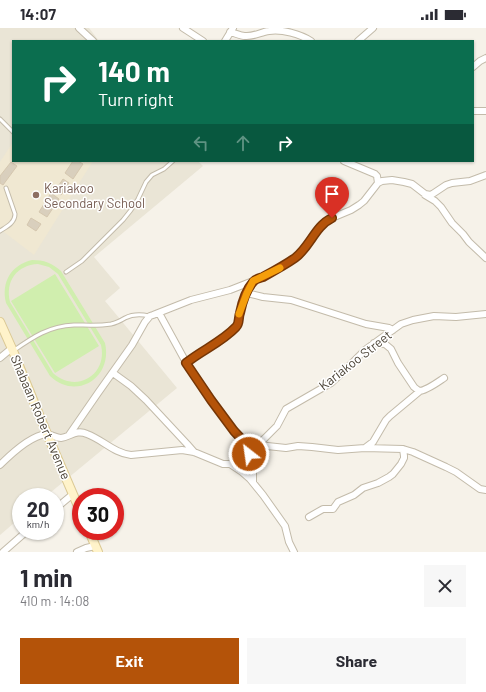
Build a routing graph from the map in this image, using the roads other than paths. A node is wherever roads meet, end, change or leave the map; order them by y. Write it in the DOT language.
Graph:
graph roads {
  1 [pos="79,28"];
  2 [pos="183,28"];
  3 [pos="373,28"];
  4 [pos="232,30"];
  5 [pos="92,40"];
  6 [pos="201,40"];
  7 [pos="226,40"];
  8 [pos="309,40"];
  9 [pos="359,40"];
  10 [pos="486,58"];
  11 [pos="474,66"];
  12 [pos="474,111"];
  13 [pos="486,111"];
  14 [pos="0,119"];
  15 [pos="12,131"];
  16 [pos="172,162"];
  17 [pos="346,162"];
  18 [pos="486,175"];
  19 [pos="378,183"];
  20 [pos="6,188"];
  21 [pos="424,194"];
  22 [pos="0,231"];
  23 [pos="486,258"];
  24 [pos="66,272"];
  25 [pos="253,281"];
  26 [pos="247,293"];
  27 [pos="159,312"];
  28 [pos="486,314"];
  29 [pos="150,316"];
  30 [pos="0,322"];
  31 [pos="393,330"];
  32 [pos="374,343"];
  33 [pos="13,350"];
  34 [pos="0,358"];
  35 [pos="186,363"];
  36 [pos="113,373"];
  37 [pos="444,378"];
  38 [pos="420,391"];
  39 [pos="78,423"];
  40 [pos="47,434"];
  41 [pos="69,435"];
  42 [pos="92,436"];
  43 [pos="365,448"];
  44 [pos="253,449"];
  45 [pos="403,449"];
  46 [pos="194,452"];
  47 [pos="230,464"];
  48 [pos="0,465"];
  49 [pos="253,482"];
  50 [pos="486,490"];
  51 [pos="72,492"];
  52 [pos="72,495"];
  53 [pos="64,502"];
  54 [pos="309,517"];
  55 [pos="17,540"];
  56 [pos="97,549"];
  57 [pos="3,552"];
  58 [pos="77,552"];
  59 [pos="294,552"];
  1 -- 5 [label="street"];
  2 -- 6 [label="street"];
  3 -- 9 [label="street"];
  4 -- 7 [label="street"];
  4 -- 8 [label="street"];
  10 -- 11 [label="street"];
  12 -- 13 [label="street"];
  14 -- 15 [label="lane"];
  16 -- 24 [label="lane"];
  17 -- 19 [label="street"];
  18 -- 21 [label="street"];
  19 -- 21 [label="street"];
  19 -- 25 [label="street"];
  20 -- 22 [label="lane"];
  21 -- 23 [label="street"];
  25 -- 26 [label="street"];
  25 -- 27 [label="street"];
  26 -- 31 [label="street"];
  26 -- 35 [label="street"];
  27 -- 29 [label="street"];
  27 -- 35 [label="street"];
  28 -- 31 [label="street, Kariakoo Street"];
  29 -- 33 [label="lane"];
  29 -- 36 [label="street"];
  30 -- 33 [label="street, Shabaan Robert Avenue"];
  31 -- 32 [label="street, Kariakoo Street"];
  32 -- 38 [label="street"];
  32 -- 44 [label="street, Kariakoo Street"];
  33 -- 34 [label="street"];
  33 -- 40 [label="street, Shabaan Robert Avenue"];
  35 -- 44 [label="street"];
  36 -- 39 [label="street"];
  36 -- 46 [label="street"];
  37 -- 38 [label="street"];
  38 -- 43 [label="street"];
  39 -- 41 [label="street"];
  39 -- 42 [label="street"];
  40 -- 41 [label="street"];
  40 -- 48 [label="street"];
  40 -- 51 [label="street, Shabaan Robert Avenue"];
  41 -- 42 [label="street"];
  42 -- 46 [label="street"];
  43 -- 44 [label="street"];
  43 -- 45 [label="street"];
  44 -- 47 [label="street, Kariakoo Street"];
  44 -- 49 [label="street"];
  45 -- 50 [label="street"];
  45 -- 54 [label="street"];
  46 -- 47 [label="street"];
  47 -- 49 [label="street"];
  49 -- 59 [label="street"];
  52 -- 53 [label="street"];
  55 -- 57 [label="street"];
  56 -- 58 [label="street"];
}
